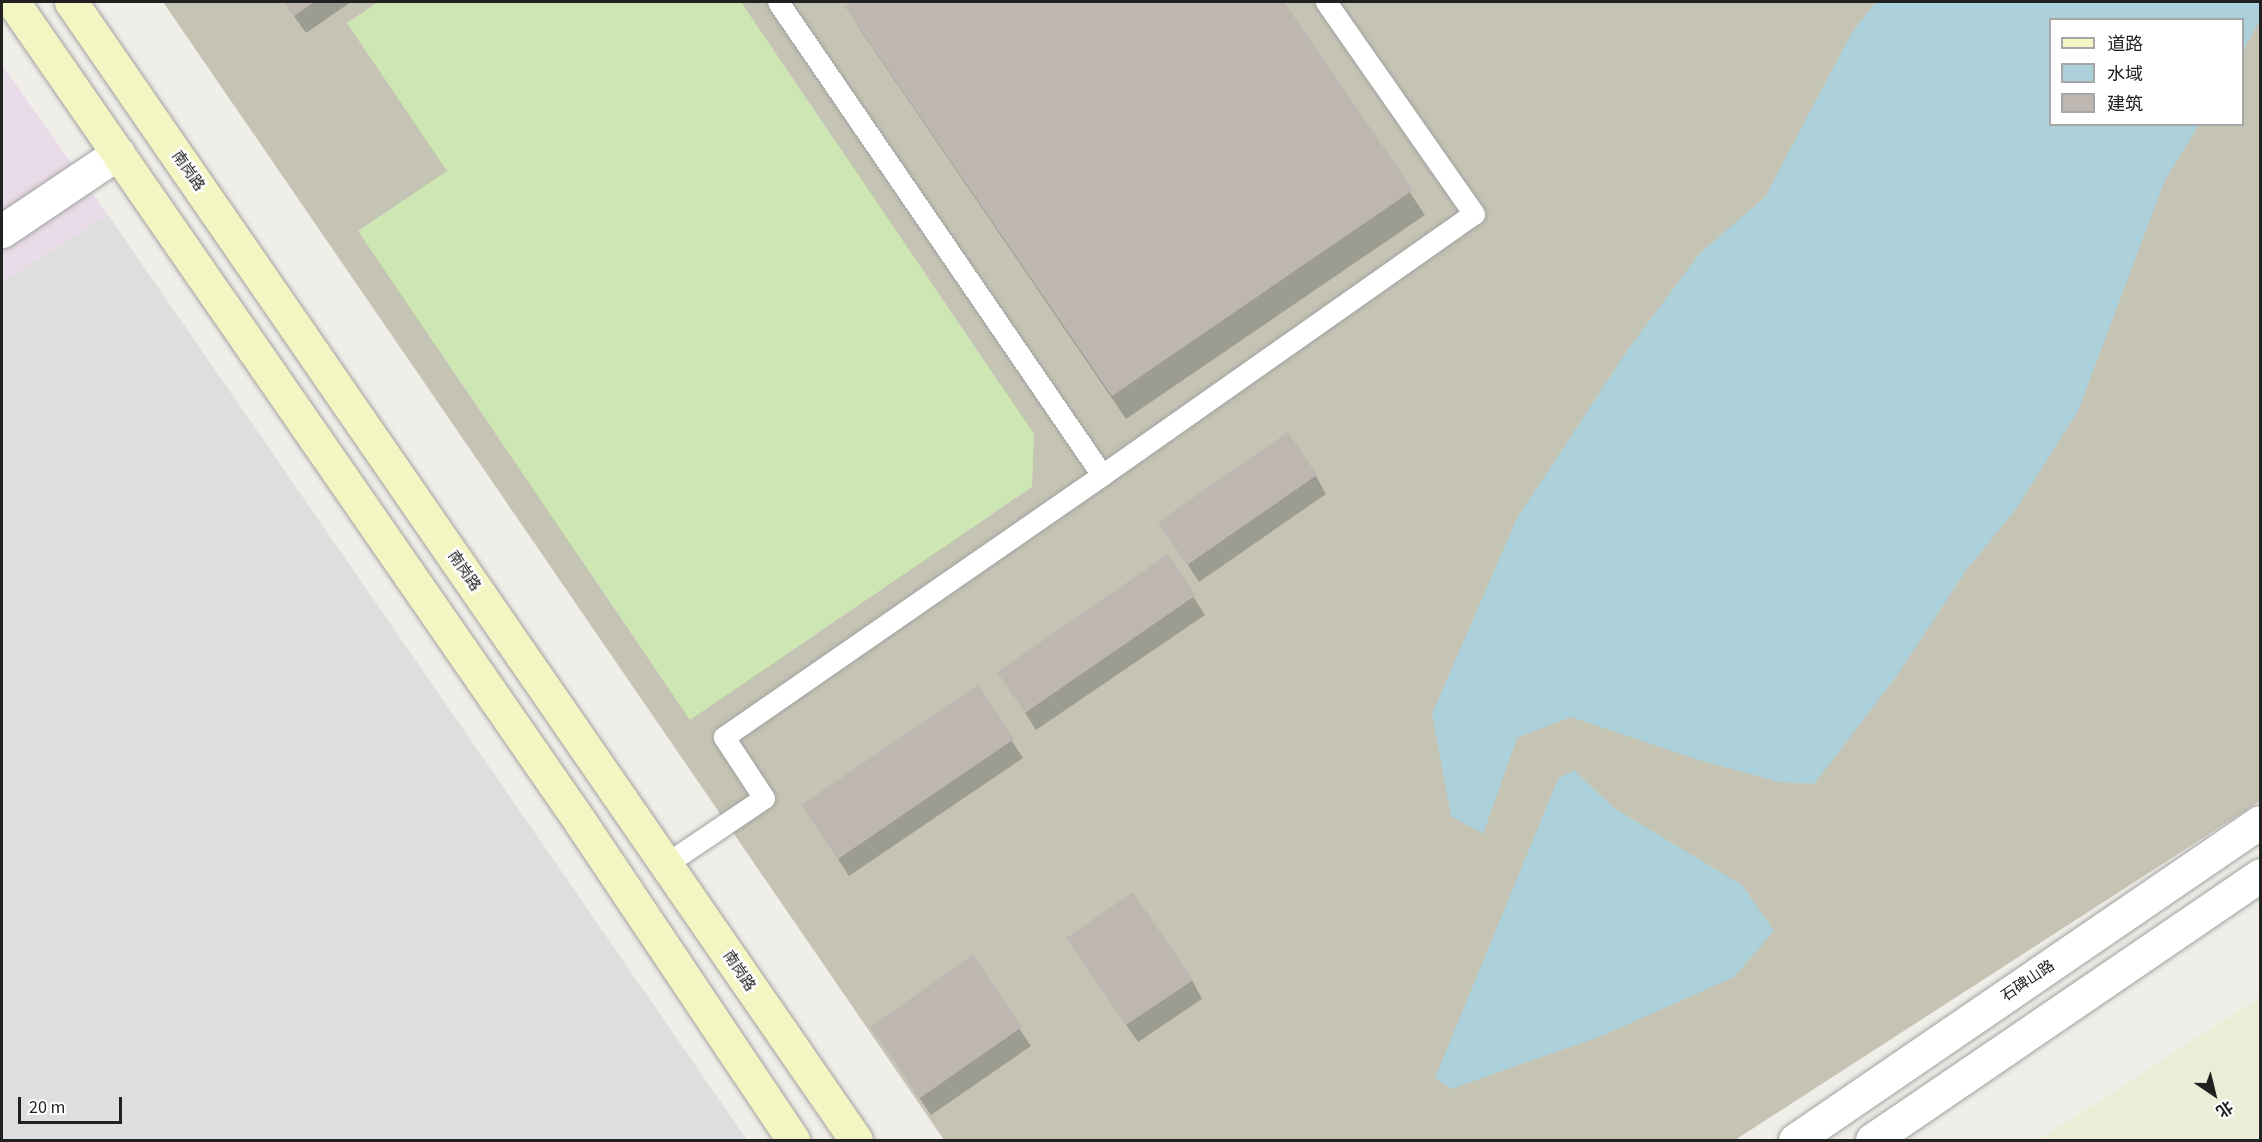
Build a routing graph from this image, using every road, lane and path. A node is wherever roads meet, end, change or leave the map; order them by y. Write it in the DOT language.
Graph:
graph roads {
  1 [pos="13,2"];
  2 [pos="71,2"];
  3 [pos="778,2"];
  4 [pos="1326,2"];
  5 [pos="118,153"];
  6 [pos="2,231"];
  7 [pos="1102,475"];
  8 [pos="2260,822"];
  9 [pos="666,864"];
  10 [pos="2260,875"];
  11 [pos="793,1140"];
  12 [pos="856,1140"];
  13 [pos="1795,1140"];
  14 [pos="1872,1140"];
  1 -- 5 [label="main road"];
  2 -- 9 [label="main road, 南岗路"];
  3 -- 7 [label="lane"];
  4 -- 7 [label="lane"];
  5 -- 6 [label="street"];
  5 -- 11 [label="main road"];
  7 -- 9 [label="lane"];
  8 -- 13 [label="street, 石碑山路"];
  9 -- 12 [label="main road, 南岗路"];
  10 -- 14 [label="street"];
}
